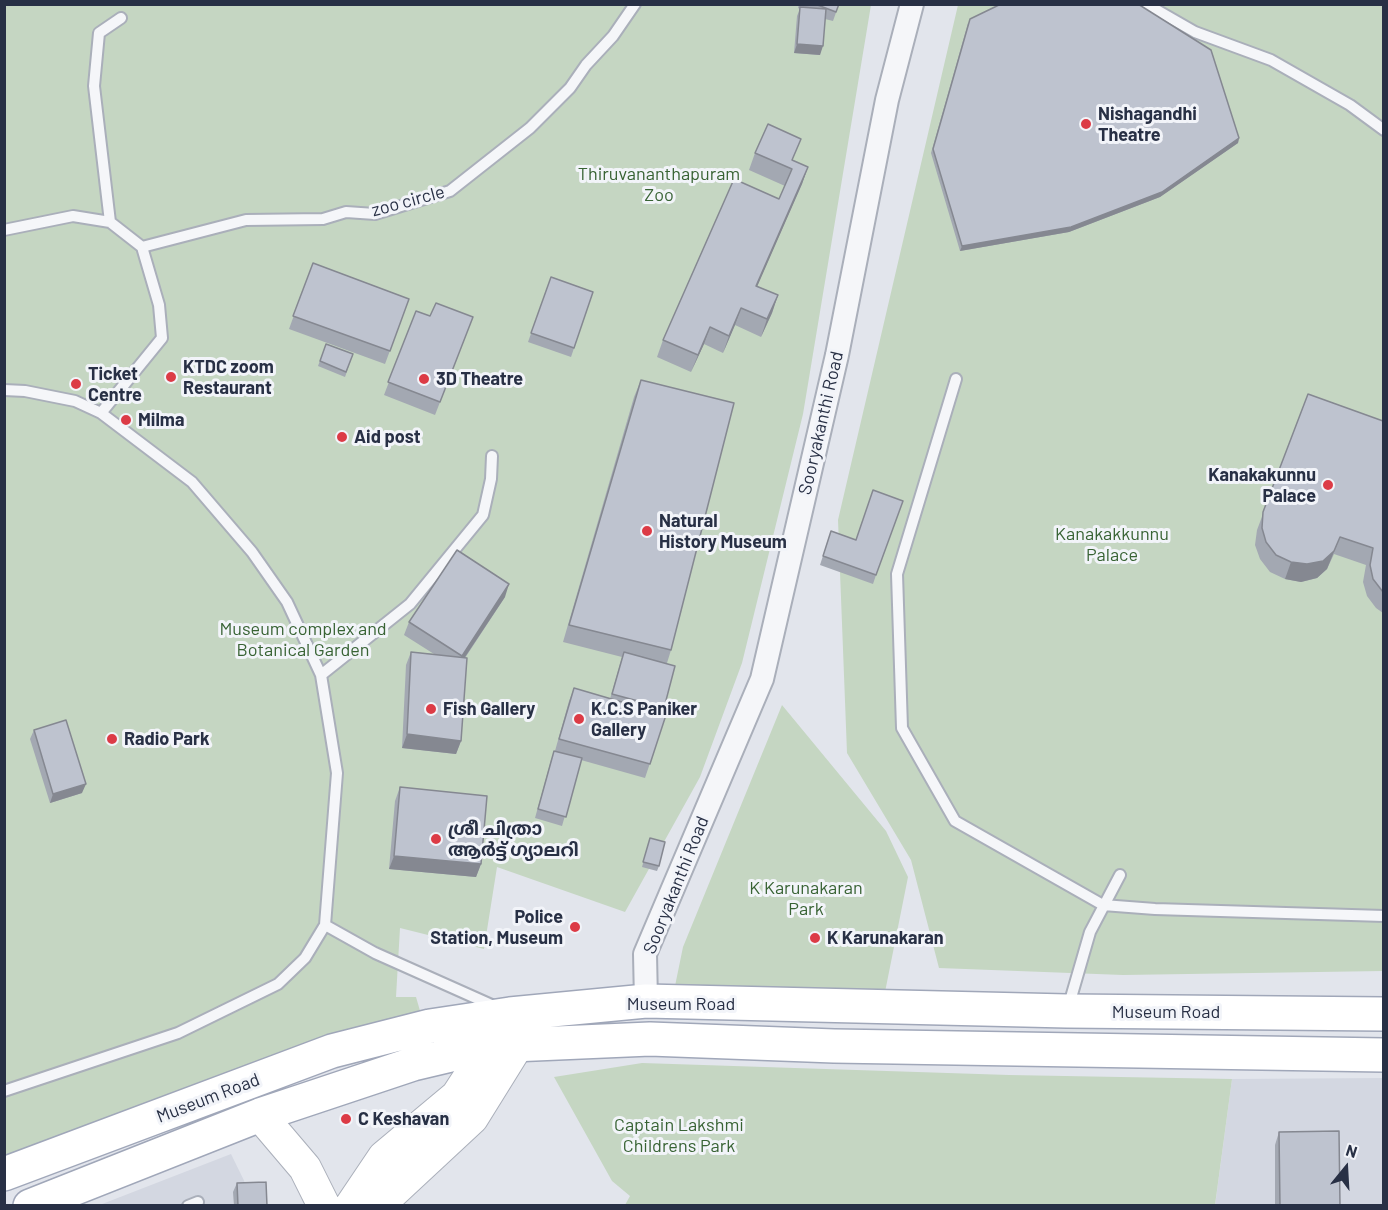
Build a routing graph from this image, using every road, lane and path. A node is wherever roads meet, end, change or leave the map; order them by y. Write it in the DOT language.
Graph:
graph roads {
  1 [pos="635,4"];
  2 [pos="912,4"];
  3 [pos="1146,4"];
  4 [pos="121,18"];
  5 [pos="1383,130"];
  6 [pos="110,222"];
  7 [pos="4,230"];
  8 [pos="142,247"];
  9 [pos="956,380"];
  10 [pos="4,390"];
  11 [pos="101,413"];
  12 [pos="492,456"];
  13 [pos="321,675"];
  14 [pos="1120,875"];
  15 [pos="1103,905"];
  16 [pos="1383,916"];
  17 [pos="325,925"];
  18 [pos="646,1001"];
  19 [pos="1067,1011"];
  20 [pos="1383,1014"];
  21 [pos="506,1034"];
  22 [pos="1383,1055"];
  23 [pos="4,1091"];
  24 [pos="260,1115"];
  25 [pos="4,1174"];
  26 [pos="30,1206"];
  27 [pos="324,1206"];
  28 [pos="351,1206"];
  29 [pos="382,1206"];
  1 -- 8 [label="lane, zoo circle"];
  2 -- 18 [label="street, Sooryakanthi Road"];
  3 -- 5 [label="lane"];
  4 -- 6 [label="lane"];
  6 -- 7 [label="lane"];
  6 -- 8 [label="lane"];
  8 -- 11 [label="lane"];
  9 -- 15 [label="lane"];
  10 -- 11 [label="lane"];
  11 -- 13 [label="lane"];
  12 -- 13 [label="lane"];
  13 -- 17 [label="lane"];
  14 -- 15 [label="lane"];
  15 -- 16 [label="lane"];
  15 -- 19 [label="lane"];
  17 -- 21 [label="lane"];
  17 -- 23 [label="lane"];
  18 -- 19 [label="main road, Museum Road"];
  18 -- 21 [label="main road, Museum Road"];
  19 -- 20 [label="main road, Museum Road"];
  21 -- 22 [label="main road, Museum Road"];
  21 -- 24 [label="main road, Museum Road"];
  21 -- 25 [label="main road, Museum Road"];
  21 -- 28 [label="street"];
  21 -- 29 [label="street"];
  24 -- 26 [label="main road, Museum Road"];
  24 -- 27 [label="street"];
}
